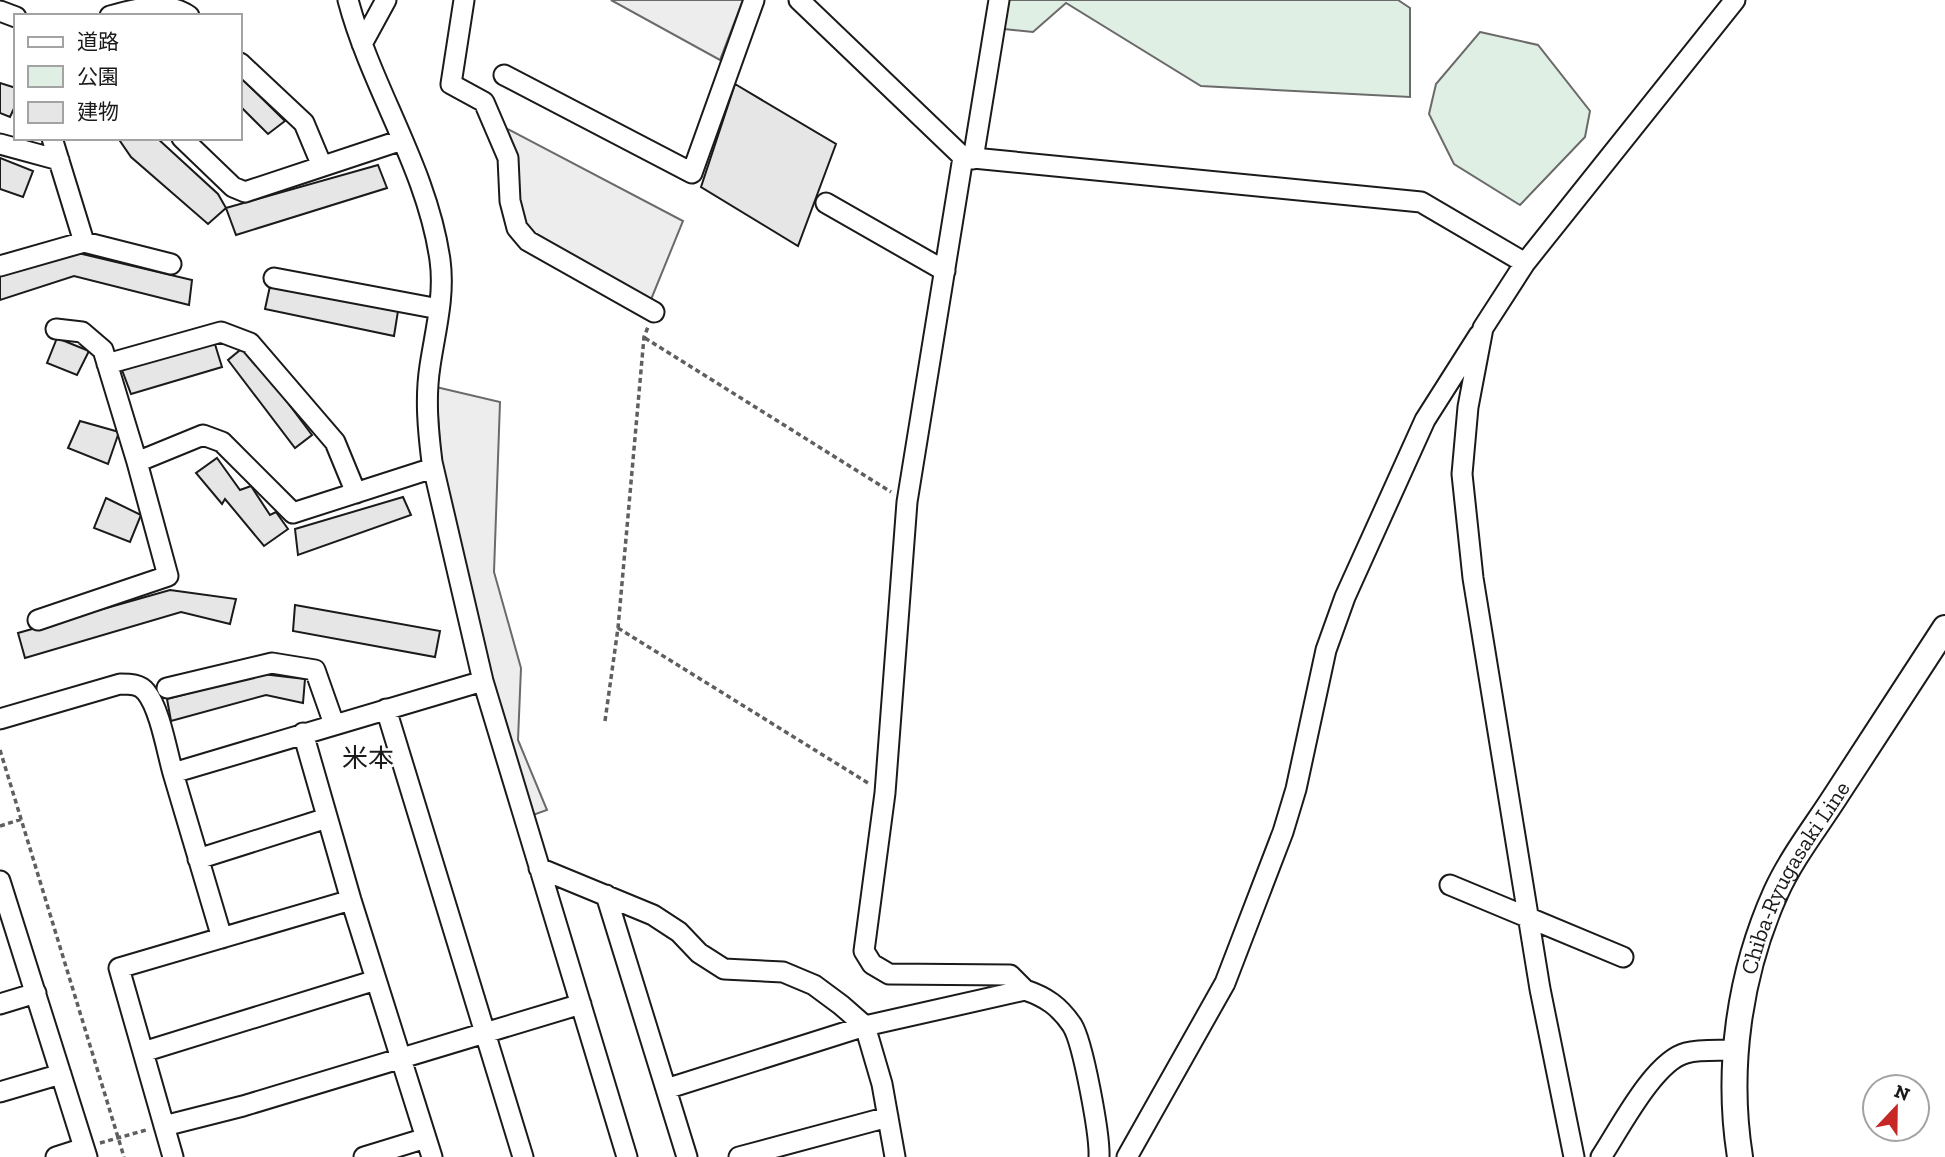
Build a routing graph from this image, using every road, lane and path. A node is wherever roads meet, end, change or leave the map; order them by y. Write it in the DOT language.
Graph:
graph roads {
  1 [pos="348,0"];
  2 [pos="386,0"];
  3 [pos="464,0"];
  4 [pos="754,0"];
  5 [pos="799,0"];
  6 [pos="999,0"];
  7 [pos="1735,0"];
  8 [pos="117,14"];
  9 [pos="187,14"];
  10 [pos="362,44"];
  11 [pos="242,65"];
  12 [pos="504,75"];
  13 [pos="53,140"];
  14 [pos="184,140"];
  15 [pos="402,140"];
  16 [pos="0,145"];
  17 [pos="968,158"];
  18 [pos="59,160"];
  19 [pos="322,166"];
  20 [pos="826,203"];
  21 [pos="84,242"];
  22 [pos="1525,262"];
  23 [pos="171,264"];
  24 [pos="0,266"];
  25 [pos="945,271"];
  26 [pos="274,278"];
  27 [pos="439,309"];
  28 [pos="654,312"];
  29 [pos="1483,328"];
  30 [pos="57,329"];
  31 [pos="644,337"];
  32 [pos="107,364"];
  33 [pos="137,462"];
  34 [pos="433,468"];
  35 [pos="356,493"];
  36 [pos="907,502"];
  37 [pos="38,620"];
  38 [pos="618,628"];
  39 [pos="1945,628"];
  40 [pos="483,681"];
  41 [pos="167,688"];
  42 [pos="386,709"];
  43 [pos="0,719"];
  44 [pos="605,721"];
  45 [pos="334,724"];
  46 [pos="303,733"];
  47 [pos="0,750"];
  48 [pos="173,774"];
  49 [pos="885,793"];
  50 [pos="327,818"];
  51 [pos="22,819"];
  52 [pos="0,826"];
  53 [pos="198,859"];
  54 [pos="539,868"];
  55 [pos="0,881"];
  56 [pos="1450,885"];
  57 [pos="606,895"];
  58 [pos="351,900"];
  59 [pos="5,916"];
  60 [pos="1528,917"];
  61 [pos="222,938"];
  62 [pos="1623,957"];
  63 [pos="376,980"];
  64 [pos="1025,990"];
  65 [pos="36,993"];
  66 [pos="0,1004"];
  67 [pos="580,1004"];
  68 [pos="865,1026"];
  69 [pos="487,1032"];
  70 [pos="1735,1050"];
  71 [pos="143,1052"];
  72 [pos="402,1058"];
  73 [pos="61,1073"];
  74 [pos="666,1089"];
  75 [pos="0,1092"];
  76 [pos="888,1117"];
  77 [pos="164,1126"];
  78 [pos="117,1137"];
  79 [pos="429,1148"];
  80 [pos="86,1152"];
  81 [pos="56,1157"];
  82 [pos="124,1157"];
  83 [pos="173,1157"];
  84 [pos="364,1157"];
  85 [pos="523,1157"];
  86 [pos="626,1157"];
  87 [pos="687,1157"];
  88 [pos="739,1157"];
  89 [pos="895,1157"];
  90 [pos="1099,1157"];
  91 [pos="1127,1157"];
  92 [pos="1574,1157"];
  93 [pos="1601,1157"];
  94 [pos="1741,1157"];
  1 -- 10 [label="street"];
  2 -- 10 [label="street"];
  3 -- 28 [label="street"];
  4 -- 12 [label="street"];
  5 -- 17 [label="street"];
  6 -- 17 [label="street"];
  7 -- 22 [label="street"];
  8 -- 9 [label="street"];
  10 -- 15 [label="street"];
  11 -- 19 [label="street"];
  13 -- 18 [label="street"];
  14 -- 19 [label="street"];
  15 -- 19 [label="street"];
  15 -- 27 [label="street"];
  16 -- 18 [label="street"];
  17 -- 22 [label="street"];
  17 -- 25 [label="street"];
  18 -- 21 [label="street"];
  20 -- 25 [label="street"];
  21 -- 23 [label="street"];
  21 -- 24 [label="street"];
  22 -- 29 [label="street"];
  25 -- 36 [label="street"];
  26 -- 27 [label="street"];
  27 -- 34 [label="street"];
  28 -- 31 [label="path"];
  29 -- 60 [label="street"];
  29 -- 91 [label="street"];
  30 -- 32 [label="street"];
  31 -- 36 [label="path"];
  31 -- 38 [label="path"];
  32 -- 33 [label="street"];
  32 -- 35 [label="street"];
  33 -- 35 [label="street"];
  33 -- 37 [label="street"];
  34 -- 35 [label="street"];
  34 -- 40 [label="street"];
  36 -- 49 [label="street"];
  38 -- 44 [label="path"];
  38 -- 49 [label="path"];
  39 -- 70 [label="main road, Chiba-Ryugasaki Line"];
  40 -- 42 [label="street"];
  40 -- 54 [label="street"];
  41 -- 45 [label="street"];
  42 -- 45 [label="street"];
  42 -- 69 [label="street"];
  43 -- 48 [label="street"];
  45 -- 46 [label="street"];
  46 -- 48 [label="street"];
  46 -- 50 [label="street"];
  47 -- 51 [label="path"];
  48 -- 53 [label="street"];
  49 -- 64 [label="street"];
  50 -- 53 [label="street"];
  50 -- 58 [label="street"];
  51 -- 52 [label="path"];
  51 -- 78 [label="path"];
  53 -- 61 [label="street"];
  54 -- 57 [label="street"];
  54 -- 67 [label="street"];
  55 -- 59 [label="street"];
  56 -- 60 [label="street"];
  57 -- 68 [label="street"];
  57 -- 74 [label="street"];
  58 -- 61 [label="street"];
  58 -- 63 [label="street"];
  59 -- 65 [label="street"];
  60 -- 62 [label="street"];
  60 -- 92 [label="street"];
  61 -- 71 [label="street"];
  63 -- 71 [label="street"];
  63 -- 72 [label="street"];
  64 -- 68 [label="street"];
  64 -- 90 [label="street"];
  65 -- 66 [label="street"];
  65 -- 73 [label="street"];
  67 -- 69 [label="street"];
  67 -- 86 [label="street"];
  68 -- 74 [label="street"];
  68 -- 76 [label="street"];
  69 -- 72 [label="street"];
  69 -- 85 [label="street"];
  70 -- 93 [label="street"];
  70 -- 94 [label="main road, Chiba-Ryugasaki Line"];
  71 -- 77 [label="street"];
  72 -- 77 [label="street"];
  72 -- 79 [label="street"];
  73 -- 75 [label="street"];
  73 -- 80 [label="street"];
  74 -- 87 [label="street"];
  76 -- 88 [label="street"];
  76 -- 89 [label="street"];
  77 -- 78 [label="path"];
  77 -- 83 [label="street"];
  78 -- 82 [label="path"];
  79 -- 84 [label="street"];
  80 -- 81 [label="street"];
}
